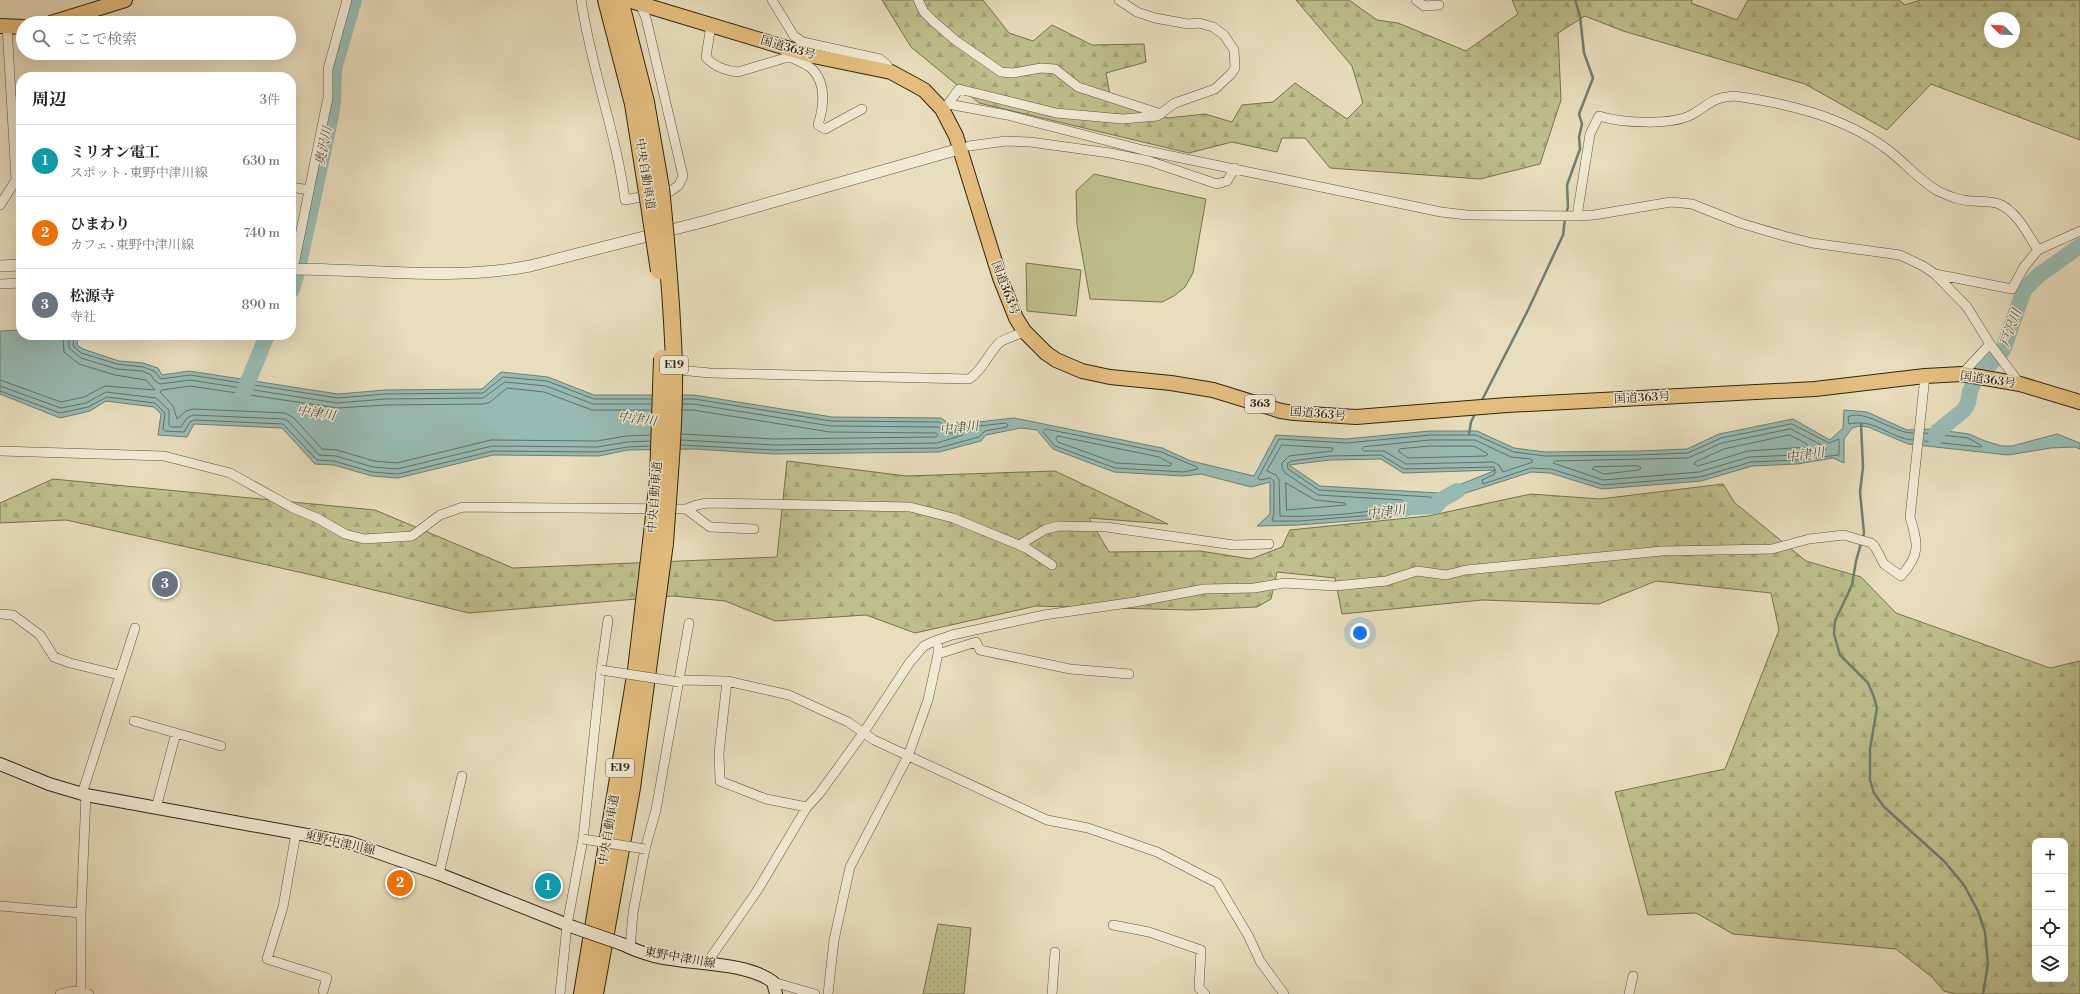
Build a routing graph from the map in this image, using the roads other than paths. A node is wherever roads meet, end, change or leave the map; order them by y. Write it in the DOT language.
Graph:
graph roads {
  1 [pos="125,0"];
  2 [pos="347,0"];
  3 [pos="581,0"];
  4 [pos="606,0"];
  5 [pos="620,0"];
  6 [pos="772,0"];
  7 [pos="918,0"];
  8 [pos="1119,0"];
  9 [pos="1416,0"];
  10 [pos="635,1"];
  11 [pos="1439,4"];
  12 [pos="74,16"];
  13 [pos="618,18"];
  14 [pos="711,25"];
  15 [pos="4,26"];
  16 [pos="16,26"];
  17 [pos="793,54"];
  18 [pos="891,72"];
  19 [pos="945,106"];
  20 [pos="862,109"];
  21 [pos="1161,114"];
  22 [pos="969,146"];
  23 [pos="952,151"];
  24 [pos="1235,168"];
  25 [pos="296,188"];
  26 [pos="310,190"];
  27 [pos="0,205"];
  28 [pos="1577,216"];
  29 [pos="2080,231"];
  30 [pos="2038,250"];
  31 [pos="296,255"];
  32 [pos="16,265"];
  33 [pos="0,266"];
  34 [pos="296,269"];
  35 [pos="1935,274"];
  36 [pos="16,283"];
  37 [pos="0,284"];
  38 [pos="1024,330"];
  39 [pos="1990,344"];
  40 [pos="679,370"];
  41 [pos="1962,374"];
  42 [pos="1925,382"];
  43 [pos="2020,384"];
  44 [pos="2080,402"];
  45 [pos="0,451"];
  46 [pos="686,509"];
  47 [pos="754,529"];
  48 [pos="658,542"];
  49 [pos="1269,544"];
  50 [pos="1019,545"];
  51 [pos="1052,565"];
  52 [pos="0,614"];
  53 [pos="608,620"];
  54 [pos="689,623"];
  55 [pos="135,628"];
  56 [pos="938,640"];
  57 [pos="938,654"];
  58 [pos="600,670"];
  59 [pos="1129,674"];
  60 [pos="119,675"];
  61 [pos="680,681"];
  62 [pos="726,681"];
  63 [pos="134,721"];
  64 [pos="864,732"];
  65 [pos="176,733"];
  66 [pos="221,746"];
  67 [pos="908,756"];
  68 [pos="0,764"];
  69 [pos="462,776"];
  70 [pos="84,794"];
  71 [pos="807,807"];
  72 [pos="156,808"];
  73 [pos="296,833"];
  74 [pos="583,839"];
  75 [pos="644,849"];
  76 [pos="439,874"];
  77 [pos="0,906"];
  78 [pos="81,913"];
  79 [pos="1113,925"];
  80 [pos="570,926"];
  81 [pos="626,946"];
  82 [pos="1055,952"];
  83 [pos="706,964"];
  84 [pos="1633,976"];
  85 [pos="775,988"];
  86 [pos="323,991"];
  87 [pos="85,993"];
  88 [pos="60,994"];
  89 [pos="560,994"];
  90 [pos="582,994"];
  91 [pos="595,994"];
  92 [pos="815,994"];
  93 [pos="828,994"];
  94 [pos="1052,994"];
  95 [pos="1205,994"];
  96 [pos="1284,994"];
  97 [pos="1629,994"];
  1 -- 12 [label="highway"];
  2 -- 26 [label="street"];
  3 -- 10 [label="street"];
  4 -- 13 [label="highway, 中央自動車道 / E19"];
  5 -- 13 [label="highway, 中央自動車道 / E19"];
  6 -- 18 [label="street"];
  7 -- 21 [label="street"];
  8 -- 21 [label="street"];
  9 -- 11 [label="street"];
  10 -- 14 [label="highway, 国道363号 / 363"];
  13 -- 48 [label="highway, 中央自動車道 / E19, bridge"];
  14 -- 17 [label="highway, 国道363号 / 363"];
  14 -- 17 [label="street"];
  15 -- 16 [label="highway"];
  15 -- 27 [label="street"];
  17 -- 18 [label="highway, 国道363号 / 363"];
  17 -- 20 [label="street"];
  18 -- 19 [label="highway, 国道363号 / 363"];
  19 -- 21 [label="street"];
  19 -- 24 [label="street"];
  19 -- 38 [label="highway, 国道363号 / 363"];
  22 -- 24 [label="street"];
  23 -- 34 [label="street"];
  24 -- 28 [label="street"];
  25 -- 26 [label="street"];
  26 -- 31 [label="street"];
  28 -- 30 [label="street"];
  28 -- 35 [label="street"];
  29 -- 30 [label="street"];
  30 -- 35 [label="street"];
  32 -- 33 [label="street"];
  35 -- 39 [label="street"];
  36 -- 37 [label="street"];
  38 -- 40 [label="street"];
  38 -- 42 [label="highway, 国道363号 / 363"];
  39 -- 41 [label="street"];
  39 -- 43 [label="street"];
  41 -- 42 [label="highway, 国道363号 / 363"];
  41 -- 43 [label="highway, 国道363号 / 363"];
  42 -- 56 [label="street"];
  43 -- 44 [label="highway, 国道363号 / 363"];
  45 -- 46 [label="street"];
  46 -- 47 [label="street"];
  46 -- 50 [label="street"];
  48 -- 90 [label="highway, 中央自動車道 / E19"];
  48 -- 91 [label="highway, 中央自動車道 / E19"];
  49 -- 50 [label="street"];
  50 -- 51 [label="street"];
  52 -- 60 [label="street"];
  53 -- 58 [label="street"];
  54 -- 61 [label="street"];
  55 -- 60 [label="street"];
  56 -- 57 [label="street"];
  56 -- 64 [label="street"];
  57 -- 59 [label="street"];
  57 -- 67 [label="street"];
  58 -- 61 [label="street, bridge"];
  58 -- 74 [label="street"];
  60 -- 70 [label="street"];
  61 -- 62 [label="street"];
  61 -- 75 [label="street"];
  62 -- 64 [label="street"];
  62 -- 71 [label="street"];
  63 -- 65 [label="street"];
  64 -- 67 [label="street"];
  64 -- 71 [label="street"];
  65 -- 66 [label="street"];
  65 -- 72 [label="street"];
  67 -- 93 [label="street"];
  67 -- 96 [label="street"];
  68 -- 70 [label="main road, 東野中津川線"];
  69 -- 76 [label="street"];
  70 -- 72 [label="main road, 東野中津川線"];
  70 -- 78 [label="street"];
  71 -- 83 [label="street"];
  72 -- 73 [label="main road, 東野中津川線"];
  73 -- 76 [label="main road, 東野中津川線"];
  73 -- 86 [label="street"];
  74 -- 75 [label="street, bridge"];
  74 -- 80 [label="street"];
  75 -- 81 [label="street"];
  76 -- 80 [label="main road, 東野中津川線"];
  77 -- 78 [label="street"];
  78 -- 87 [label="street"];
  79 -- 95 [label="street"];
  80 -- 81 [label="main road, 東野中津川線, bridge"];
  80 -- 89 [label="street"];
  81 -- 83 [label="main road, 東野中津川線"];
  82 -- 94 [label="street"];
  83 -- 85 [label="main road, 東野中津川線"];
  84 -- 97 [label="street"];
  85 -- 92 [label="street"];
  87 -- 88 [label="street"];
}
